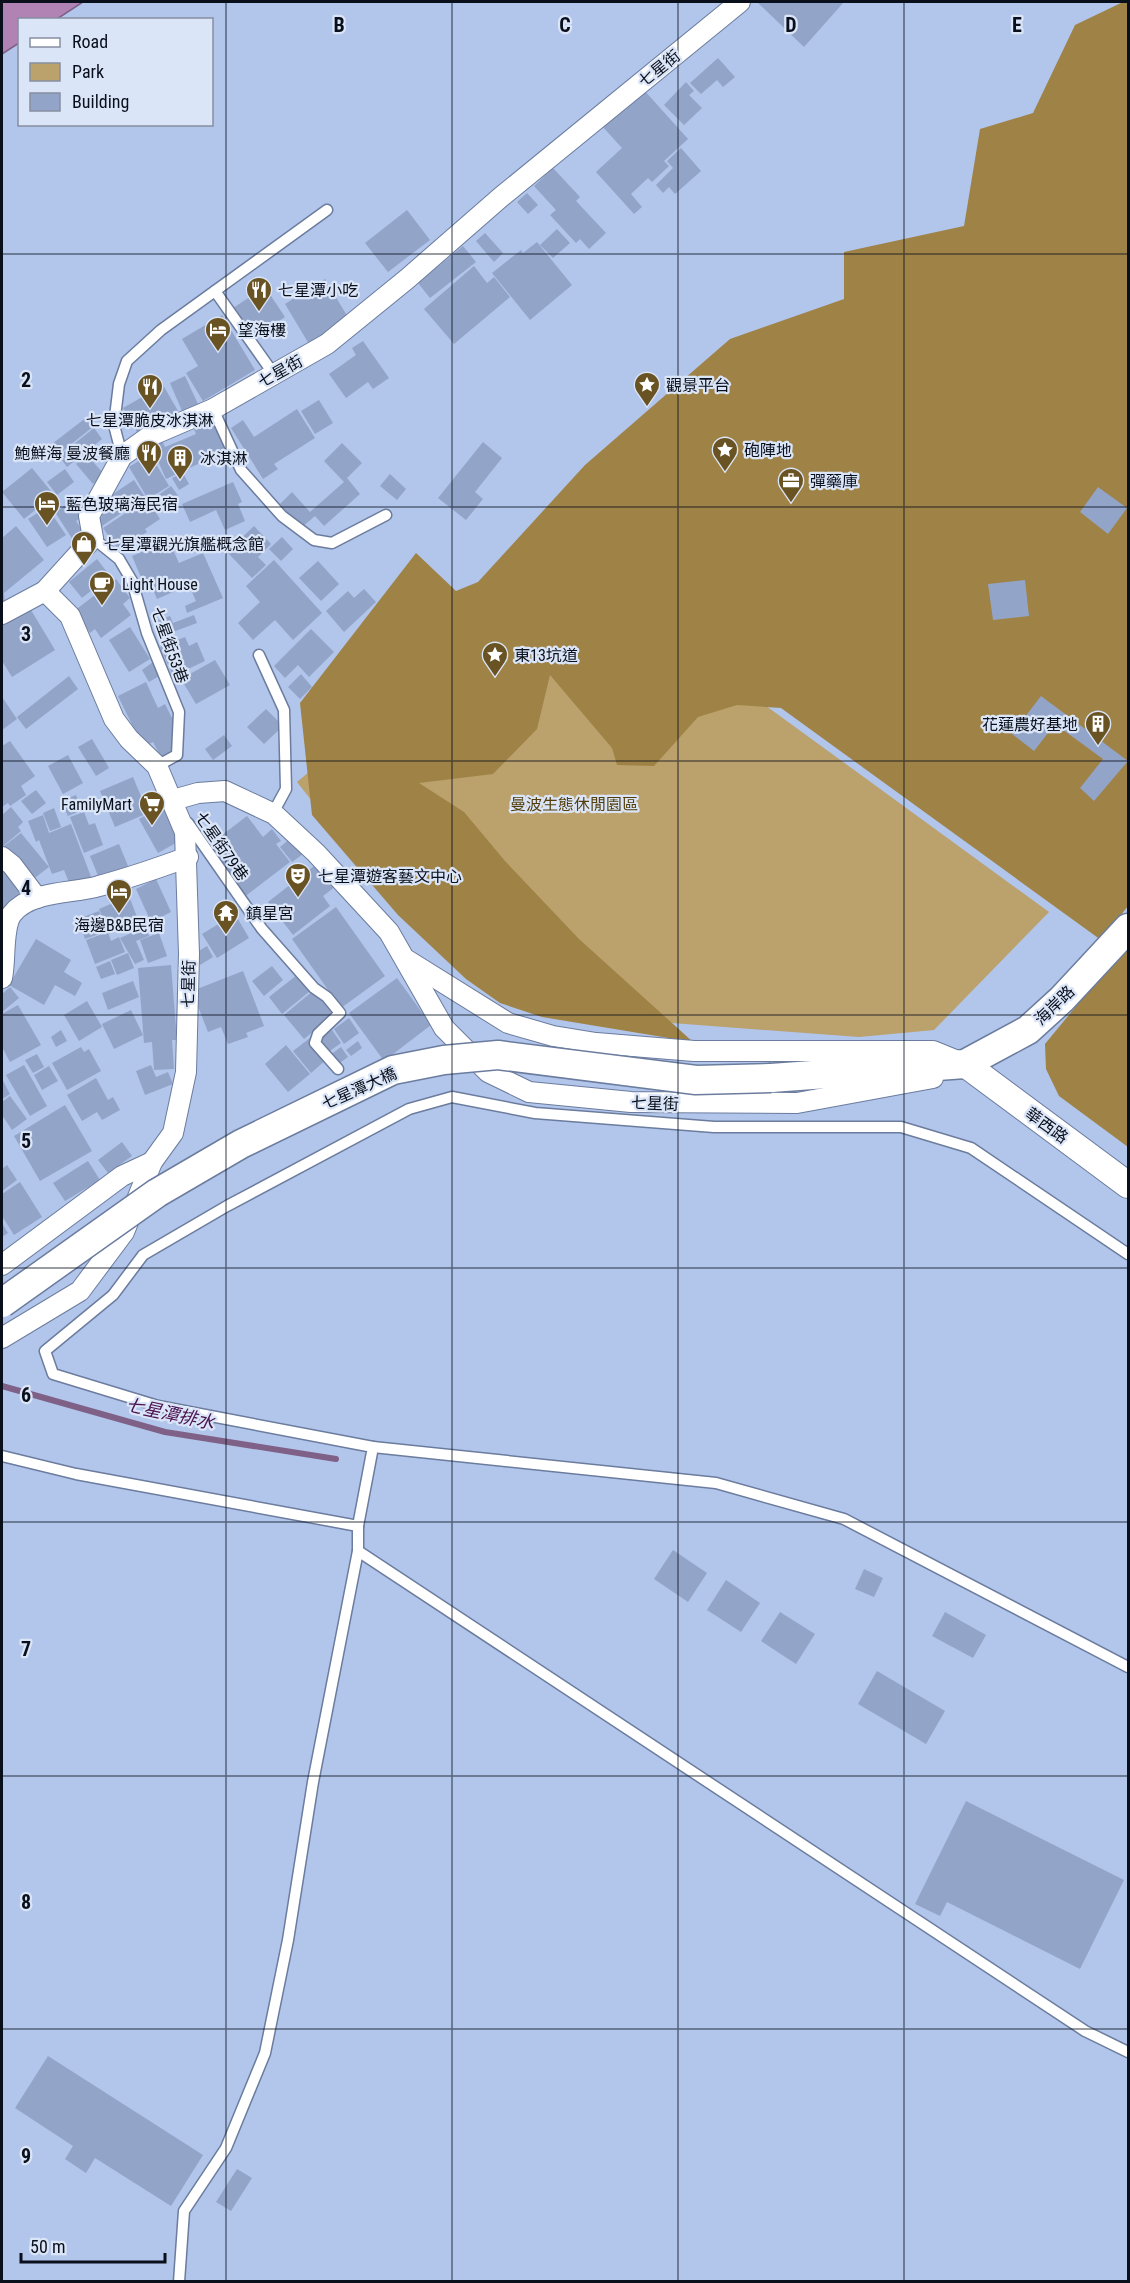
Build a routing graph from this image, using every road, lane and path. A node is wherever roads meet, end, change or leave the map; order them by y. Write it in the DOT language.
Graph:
graph roads {
  1 [pos="740,2"];
  2 [pos="327,210"];
  3 [pos="215,291"];
  4 [pos="273,373"];
  5 [pos="213,409"];
  6 [pos="122,456"];
  7 [pos="386,515"];
  8 [pos="93,538"];
  9 [pos="45,591"];
  10 [pos="2,614"];
  11 [pos="259,655"];
  12 [pos="157,766"];
  13 [pos="173,800"];
  14 [pos="273,813"];
  15 [pos="2,856"];
  16 [pos="188,857"];
  17 [pos="37,898"];
  18 [pos="1128,928"];
  19 [pos="404,958"];
  20 [pos="2,978"];
  21 [pos="965,1064"];
  22 [pos="338,1069"];
  23 [pos="152,1162"];
  24 [pos="1128,1185"];
  25 [pos="1128,1254"];
  26 [pos="2,1265"];
  27 [pos="2,1303"];
  28 [pos="2,1338"];
  29 [pos="373,1447"];
  30 [pos="2,1456"];
  31 [pos="358,1526"];
  32 [pos="358,1551"];
  33 [pos="1128,1667"];
  34 [pos="1128,2052"];
  35 [pos="179,2282"];
  1 -- 4 [label="street, 七星街"];
  2 -- 3 [label="lane"];
  3 -- 4 [label="lane"];
  3 -- 6 [label="lane"];
  4 -- 5 [label="street, 七星街"];
  5 -- 6 [label="street, 七星街"];
  5 -- 7 [label="lane"];
  6 -- 8 [label="street, 七星街"];
  8 -- 9 [label="street"];
  8 -- 12 [label="lane, 七星街53巷"];
  9 -- 10 [label="street"];
  9 -- 12 [label="street, 七星街"];
  11 -- 14 [label="lane"];
  12 -- 13 [label="street, 七星街"];
  13 -- 14 [label="street, 七星街"];
  13 -- 16 [label="street, 七星街"];
  13 -- 22 [label="lane, 七星街79巷"];
  14 -- 19 [label="street, 七星街"];
  15 -- 17 [label="street"];
  16 -- 17 [label="street"];
  16 -- 23 [label="street, 七星街"];
  17 -- 20 [label="street"];
  18 -- 21 [label="main road, 海岸路"];
  19 -- 21 [label="street, 七星街"];
  19 -- 21 [label="street, 七星街"];
  21 -- 24 [label="street, 華西路"];
  21 -- 27 [label="main road, 七星潭大橋, bridge"];
  23 -- 26 [label="street, 七星街"];
  23 -- 28 [label="street, 七星街"];
  25 -- 29 [label="lane"];
  29 -- 31 [label="lane"];
  29 -- 33 [label="lane"];
  30 -- 31 [label="lane"];
  31 -- 32 [label="lane"];
  32 -- 34 [label="lane"];
  32 -- 35 [label="lane"];
}
